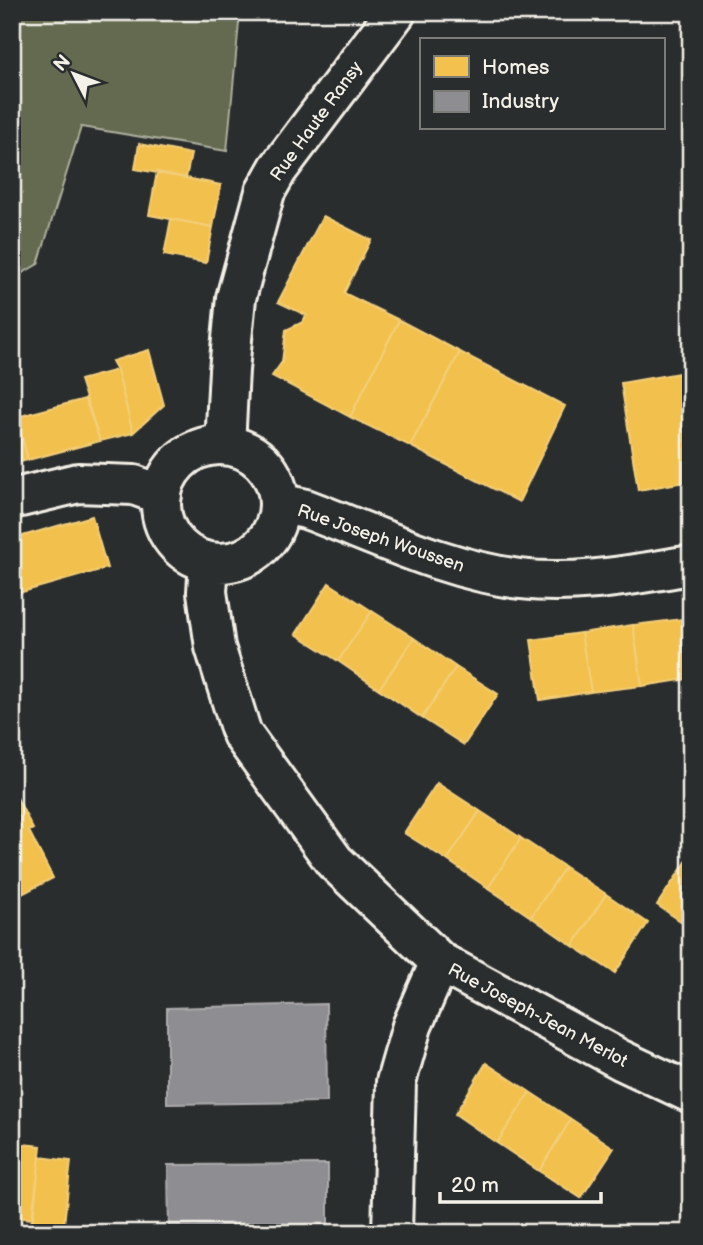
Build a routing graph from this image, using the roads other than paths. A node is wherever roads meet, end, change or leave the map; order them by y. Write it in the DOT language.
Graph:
graph roads {
  1 [pos="396,12"];
  2 [pos="225,445"];
  3 [pos="162,495"];
  4 [pos="12,499"];
  5 [pos="279,503"];
  6 [pos="209,562"];
  7 [pos="691,565"];
  8 [pos="440,962"];
  9 [pos="691,1093"];
  10 [pos="393,1233"];
  1 -- 2 [label="street, Rue Haute Ransy"];
  2 -- 3 [label="street"];
  2 -- 5 [label="street"];
  3 -- 4 [label="street"];
  3 -- 6 [label="street"];
  5 -- 6 [label="street"];
  5 -- 7 [label="street, Rue Joseph Woussen"];
  6 -- 8 [label="street, Rue Joseph-Jean Merlot"];
  8 -- 9 [label="street, Rue Joseph-Jean Merlot"];
  8 -- 10 [label="street"];
}
